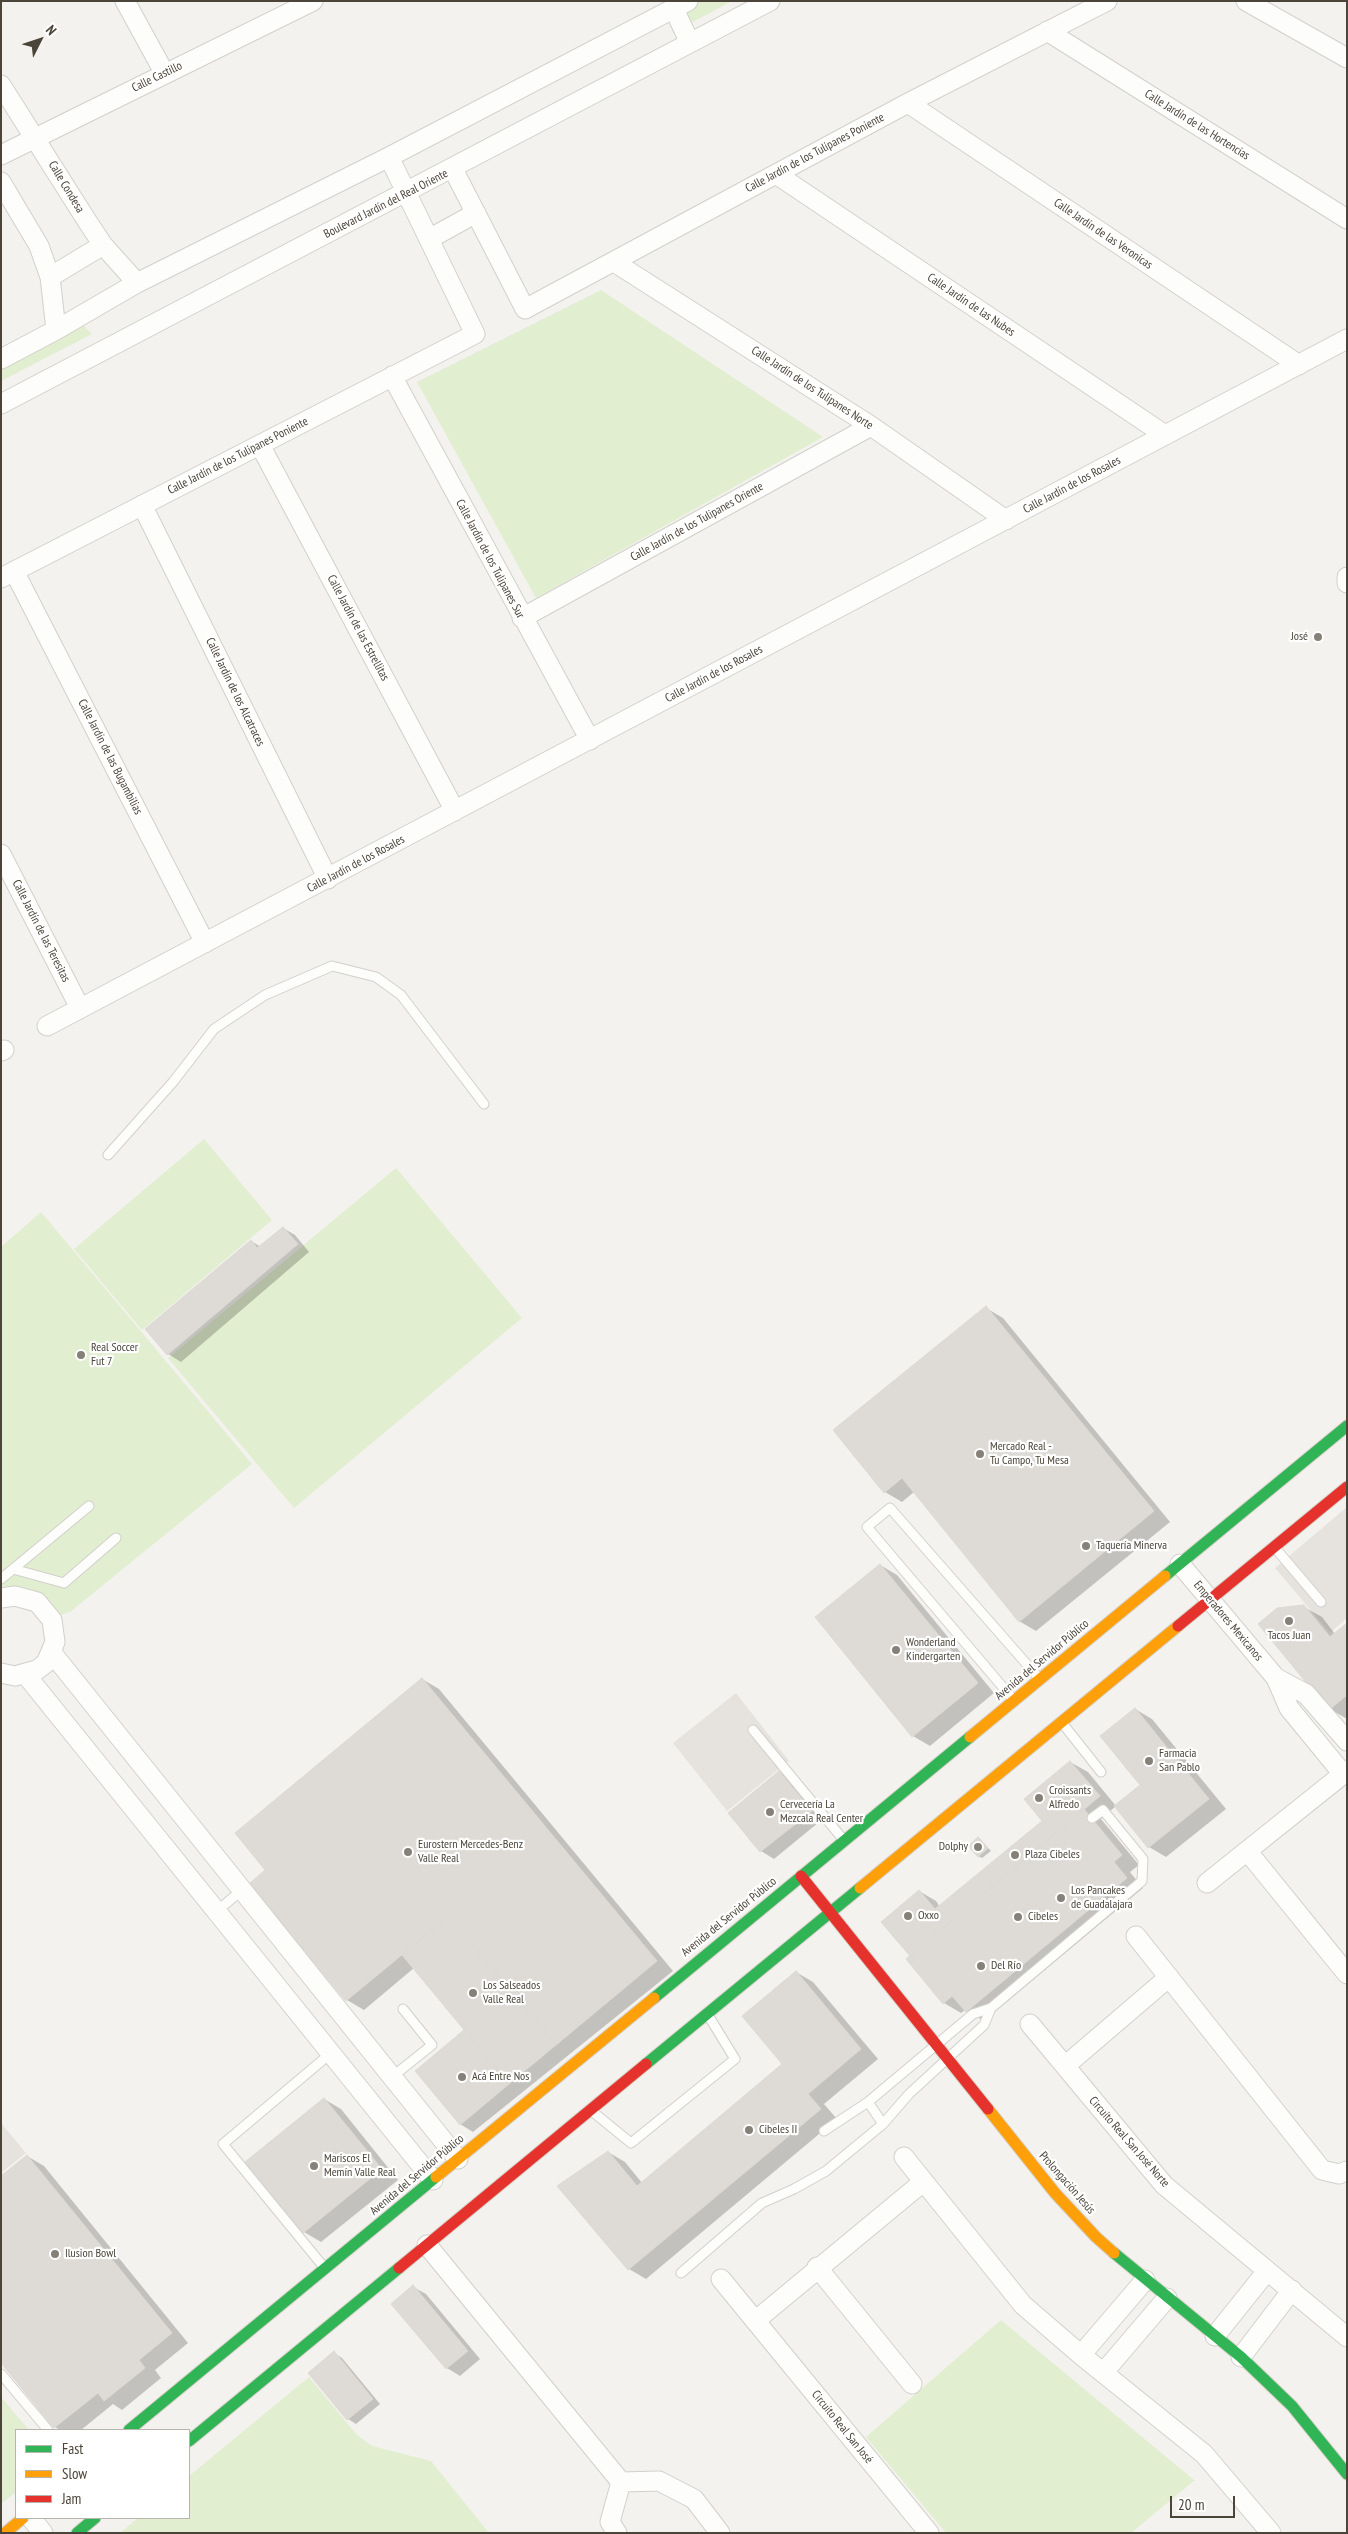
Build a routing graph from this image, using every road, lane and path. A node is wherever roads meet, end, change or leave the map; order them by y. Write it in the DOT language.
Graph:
graph roads {
  1 [pos="125,1"];
  2 [pos="313,1"];
  3 [pos="770,1"];
  4 [pos="1107,1"];
  5 [pos="1246,1"];
  6 [pos="681,5"];
  7 [pos="1047,31"];
  8 [pos="690,43"];
  9 [pos="1347,58"];
  10 [pos="165,74"];
  11 [pos="1,85"];
  12 [pos="908,103"];
  13 [pos="35,136"];
  14 [pos="1,155"];
  15 [pos="389,157"];
  16 [pos="453,169"];
  17 [pos="776,174"];
  18 [pos="1,182"];
  19 [pos="407,193"];
  20 [pos="476,214"];
  21 [pos="1347,219"];
  22 [pos="429,239"];
  23 [pos="103,245"];
  24 [pos="614,262"];
  25 [pos="50,277"];
  26 [pos="137,283"];
  27 [pos="56,330"];
  28 [pos="1347,339"];
  29 [pos="1,358"];
  30 [pos="1298,365"];
  31 [pos="392,376"];
  32 [pos="1,404"];
  33 [pos="872,426"];
  34 [pos="1165,435"];
  35 [pos="260,444"];
  36 [pos="142,505"];
  37 [pos="1006,520"];
  38 [pos="8,574"];
  39 [pos="1347,577"];
  40 [pos="1347,583"];
  41 [pos="522,618"];
  42 [pos="590,740"];
  43 [pos="455,811"];
  44 [pos="1,854"];
  45 [pos="328,879"];
  46 [pos="205,943"];
  47 [pos="80,1008"];
  48 [pos="47,1026"];
  49 [pos="484,1104"];
  50 [pos="108,1155"];
  51 [pos="1347,1426"];
  52 [pos="1347,1487"];
  53 [pos="89,1506"];
  54 [pos="116,1538"];
  55 [pos="1275,1547"];
  56 [pos="1180,1564"];
  57 [pos="13,1569"];
  58 [pos="1,1579"];
  59 [pos="1,1598"];
  60 [pos="1209,1598"];
  61 [pos="1321,1602"];
  62 [pos="52,1653"];
  63 [pos="1,1674"];
  64 [pos="26,1675"];
  65 [pos="1276,1678"];
  66 [pos="1040,1679"];
  67 [pos="1014,1700"];
  68 [pos="1061,1722"];
  69 [pos="753,1730"];
  70 [pos="1347,1741"];
  71 [pos="1101,1772"];
  72 [pos="1345,1773"];
  73 [pos="1092,1818"];
  74 [pos="844,1840"];
  75 [pos="1248,1852"];
  76 [pos="801,1876"];
  77 [pos="1208,1883"];
  78 [pos="242,1890"];
  79 [pos="216,1911"];
  80 [pos="831,1912"];
  81 [pos="1136,1936"];
  82 [pos="1347,1974"];
  83 [pos="1168,1977"];
  84 [pos="991,2008"];
  85 [pos="403,2009"];
  86 [pos="707,2014"];
  87 [pos="1030,2024"];
  88 [pos="936,2043"];
  89 [pos="331,2053"];
  90 [pos="949,2059"];
  91 [pos="1065,2066"];
  92 [pos="392,2077"];
  93 [pos="868,2102"];
  94 [pos="591,2110"];
  95 [pos="882,2124"];
  96 [pos="824,2131"];
  97 [pos="904,2157"];
  98 [pos="458,2159"];
  99 [pos="1347,2171"];
  100 [pos="432,2180"];
  101 [pos="923,2182"];
  102 [pos="427,2245"];
  103 [pos="818,2267"];
  104 [pos="325,2269"];
  105 [pos="1267,2270"];
  106 [pos="681,2273"];
  107 [pos="721,2279"];
  108 [pos="1145,2280"];
  109 [pos="1292,2290"];
  110 [pos="1167,2298"];
  111 [pos="755,2321"];
  112 [pos="1215,2336"];
  113 [pos="1347,2337"];
  114 [pos="1081,2355"];
  115 [pos="1241,2357"];
  116 [pos="1103,2373"];
  117 [pos="1,2374"];
  118 [pos="912,2384"];
  119 [pos="47,2429"];
  120 [pos="130,2429"];
  121 [pos="190,2440"];
  122 [pos="1347,2474"];
  123 [pos="620,2482"];
  124 [pos="22,2519"];
  125 [pos="32,2519"];
  126 [pos="94,2519"];
  127 [pos="6,2532"];
  128 [pos="43,2533"];
  129 [pos="77,2533"];
  130 [pos="617,2533"];
  131 [pos="720,2533"];
  132 [pos="929,2533"];
  133 [pos="1271,2533"];
  1 -- 10 [label="street"];
  2 -- 10 [label="street, Calle Castillo"];
  3 -- 8 [label="street, Boulevard Jardín del Real Oriente"];
  4 -- 7 [label="street, Calle Jardín de los Tulipanes Poniente"];
  5 -- 9 [label="street"];
  6 -- 8 [label="street"];
  6 -- 15 [label="street"];
  7 -- 12 [label="street, Calle Jardín de los Tulipanes Poniente"];
  7 -- 21 [label="street, Calle Jardín de las Hortencias"];
  8 -- 16 [label="street, Boulevard Jardín del Real Oriente"];
  10 -- 13 [label="street, Calle Castillo"];
  11 -- 13 [label="street, Calle Condesa"];
  12 -- 17 [label="street, Calle Jardín de los Tulipanes Poniente"];
  12 -- 30 [label="street, Calle Jardín de las Veronicas"];
  13 -- 14 [label="street, Calle Castillo"];
  13 -- 23 [label="street, Calle Condesa"];
  15 -- 19 [label="street"];
  15 -- 26 [label="street"];
  16 -- 19 [label="street, Boulevard Jardín del Real Oriente"];
  16 -- 20 [label="street"];
  17 -- 24 [label="street, Calle Jardín de los Tulipanes Poniente"];
  17 -- 34 [label="street, Calle Jardín de las Nubes"];
  18 -- 25 [label="street"];
  19 -- 22 [label="street"];
  19 -- 32 [label="street, Boulevard Jardín del Real Oriente"];
  20 -- 22 [label="street"];
  20 -- 24 [label="street, Calle Jardín de los Tulipanes Poniente"];
  22 -- 31 [label="street, Calle Jardín de los Tulipanes Poniente"];
  23 -- 25 [label="street"];
  23 -- 26 [label="street, Calle Condesa"];
  24 -- 33 [label="street, Calle Jardín de los Tulipanes Norte"];
  25 -- 27 [label="street"];
  26 -- 27 [label="street"];
  27 -- 29 [label="street"];
  28 -- 30 [label="street, Calle Jardín de los Rosales"];
  30 -- 34 [label="street, Calle Jardín de los Rosales"];
  31 -- 35 [label="street, Calle Jardín de los Tulipanes Poniente"];
  31 -- 41 [label="street, Calle Jardín de los Tulipanes Sur"];
  33 -- 37 [label="street, Calle Jardín de los Tulipanes Norte"];
  33 -- 41 [label="street, Calle Jardín de los Tulipanes Oriente"];
  34 -- 37 [label="street, Calle Jardín de los Rosales"];
  35 -- 36 [label="street, Calle Jardín de los Tulipanes Poniente"];
  35 -- 43 [label="street, Calle Jardín de las Estrellitas"];
  36 -- 38 [label="street, Calle Jardín de los Tulipanes Poniente"];
  36 -- 45 [label="street, Calle Jardín de los Alcatraces"];
  37 -- 42 [label="street, Calle Jardín de los Rosales"];
  38 -- 46 [label="street, Calle Jardín de las Bugambilias"];
  39 -- 40 [label="street"];
  41 -- 42 [label="street, Calle Jardín de los Tulipanes Sur"];
  42 -- 43 [label="street, Calle Jardín de los Rosales"];
  43 -- 45 [label="street, Calle Jardín de los Rosales"];
  44 -- 47 [label="street, Calle Jardín de las Teresitas"];
  45 -- 46 [label="street, Calle Jardín de los Rosales"];
  46 -- 47 [label="street, Calle Jardín de los Rosales"];
  47 -- 48 [label="street, Calle Jardín de los Rosales"];
  49 -- 50 [label="lane"];
  51 -- 56 [label="street, Avenida del Servidor Público"];
  52 -- 55 [label="street"];
  53 -- 57 [label="lane"];
  54 -- 57 [label="lane"];
  55 -- 60 [label="street"];
  55 -- 61 [label="lane"];
  56 -- 60 [label="street, Emperadores Mexicanos"];
  56 -- 66 [label="street, Avenida del Servidor Público"];
  57 -- 58 [label="lane"];
  59 -- 62 [label="street"];
  60 -- 65 [label="street, Emperadores Mexicanos"];
  60 -- 68 [label="street"];
  62 -- 64 [label="street"];
  62 -- 78 [label="street"];
  63 -- 64 [label="street"];
  64 -- 79 [label="street"];
  65 -- 70 [label="street, Emperadores Mexicanos"];
  65 -- 72 [label="street, Emperadores Mexicanos"];
  66 -- 67 [label="street, Avenida del Servidor Público"];
  66 -- 67 [label="lane"];
  67 -- 74 [label="street, Avenida del Servidor Público"];
  68 -- 71 [label="lane"];
  68 -- 80 [label="street"];
  69 -- 74 [label="lane"];
  72 -- 75 [label="street"];
  73 -- 84 [label="lane"];
  74 -- 76 [label="street, Avenida del Servidor Público"];
  75 -- 77 [label="street"];
  75 -- 82 [label="street"];
  76 -- 80 [label="street, Prolongación Jesús"];
  76 -- 98 [label="street, Avenida del Servidor Público"];
  78 -- 79 [label="lane"];
  78 -- 92 [label="street"];
  79 -- 89 [label="street"];
  80 -- 86 [label="street"];
  80 -- 88 [label="street, Prolongación Jesús"];
  81 -- 83 [label="street"];
  83 -- 91 [label="street"];
  83 -- 99 [label="street"];
  84 -- 88 [label="lane"];
  84 -- 90 [label="lane"];
  85 -- 92 [label="lane"];
  86 -- 94 [label="street"];
  86 -- 94 [label="lane"];
  87 -- 91 [label="street, Circuito Real San José Norte"];
  88 -- 90 [label="street, Prolongación Jesús"];
  88 -- 93 [label="lane"];
  89 -- 100 [label="street"];
  89 -- 104 [label="lane"];
  90 -- 95 [label="lane"];
  90 -- 108 [label="street, Prolongación Jesús"];
  91 -- 105 [label="street, Circuito Real San José Norte"];
  92 -- 98 [label="street"];
  93 -- 95 [label="lane"];
  93 -- 96 [label="lane"];
  94 -- 102 [label="street"];
  95 -- 106 [label="lane"];
  97 -- 101 [label="street"];
  98 -- 100 [label="street, Avenida del Servidor Público"];
  100 -- 104 [label="street, Avenida del Servidor Público"];
  101 -- 103 [label="street"];
  101 -- 114 [label="street"];
  102 -- 121 [label="street"];
  102 -- 123 [label="street"];
  103 -- 111 [label="street"];
  103 -- 118 [label="street"];
  104 -- 120 [label="street, Avenida del Servidor Público"];
  105 -- 109 [label="street, Circuito Real San José Norte"];
  105 -- 112 [label="street"];
  107 -- 111 [label="street, Circuito Real San José"];
  108 -- 110 [label="street, Prolongación Jesús"];
  108 -- 114 [label="street"];
  109 -- 113 [label="street, Circuito Real San José Norte"];
  109 -- 115 [label="street"];
  110 -- 112 [label="street, Prolongación Jesús"];
  110 -- 116 [label="street"];
  111 -- 132 [label="street, Circuito Real San José"];
  112 -- 115 [label="street, Prolongación Jesús"];
  114 -- 116 [label="street"];
  115 -- 122 [label="street, Prolongación Jesús"];
  116 -- 133 [label="street"];
  117 -- 119 [label="lane"];
  123 -- 130 [label="street"];
  123 -- 131 [label="street"];
  124 -- 127 [label="street"];
  125 -- 128 [label="street"];
  126 -- 129 [label="street"];
}
